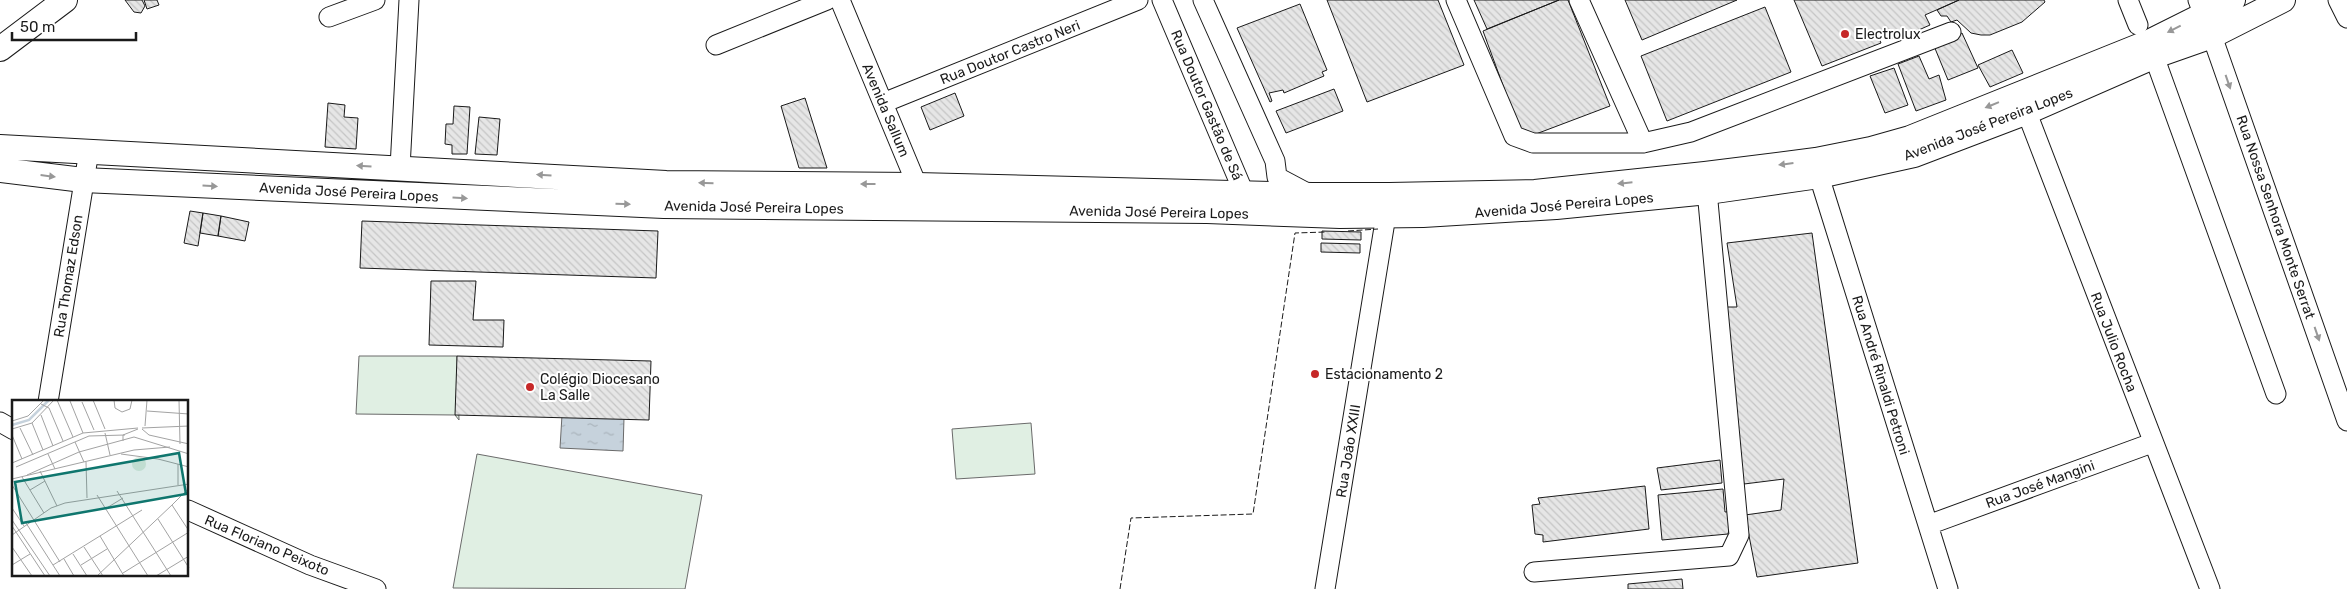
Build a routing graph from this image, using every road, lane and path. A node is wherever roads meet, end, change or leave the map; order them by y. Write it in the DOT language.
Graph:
graph roads {
  1 [pos="65,0"];
  2 [pos="375,0"];
  3 [pos="409,0"];
  4 [pos="827,0"];
  5 [pos="840,0"];
  6 [pos="1138,0"];
  7 [pos="1162,0"];
  8 [pos="1203,0"];
  9 [pos="1456,0"];
  10 [pos="1580,0"];
  11 [pos="2128,0"];
  12 [pos="2234,0"];
  13 [pos="2283,0"];
  14 [pos="2338,0"];
  15 [pos="2201,6"];
  16 [pos="329,17"];
  17 [pos="2347,18"];
  18 [pos="1951,32"];
  19 [pos="2212,36"];
  20 [pos="2147,41"];
  21 [pos="716,45"];
  22 [pos="0,49"];
  23 [pos="883,103"];
  24 [pos="2024,103"];
  25 [pos="1643,143"];
  26 [pos="0,147"];
  27 [pos="89,151"];
  28 [pos="400,168"];
  29 [pos="1818,168"];
  30 [pos="0,170"];
  31 [pos="83,180"];
  32 [pos="666,182"];
  33 [pos="1707,183"];
  34 [pos="917,185"];
  35 [pos="1243,203"];
  36 [pos="1313,205"];
  37 [pos="1388,205"];
  38 [pos="664,206"];
  39 [pos="947,210"];
  40 [pos="2276,394"];
  41 [pos="48,400"];
  42 [pos="2347,421"];
  43 [pos="0,422"];
  44 [pos="12,429"];
  45 [pos="2152,443"];
  46 [pos="189,510"];
  47 [pos="1928,525"];
  48 [pos="1534,572"];
  49 [pos="376,589"];
  50 [pos="1325,589"];
  51 [pos="1948,589"];
  52 [pos="2210,589"];
  1 -- 22 [label="main road"];
  2 -- 16 [label="street"];
  3 -- 28 [label="street"];
  4 -- 21 [label="street"];
  5 -- 23 [label="street, Avenida Sallum"];
  6 -- 23 [label="street, Rua Doutor Castro Neri"];
  7 -- 35 [label="street, Rua Doutor Gastão de Sá"];
  8 -- 36 [label="street"];
  9 -- 25 [label="street"];
  10 -- 25 [label="street"];
  11 -- 20 [label="street"];
  12 -- 15 [label="main road, Avenida José Pereira Lopes"];
  13 -- 19 [label="main road, Avenida José Pereira Lopes"];
  14 -- 17 [label="street"];
  15 -- 19 [label="street, Rua Nossa Senhora Monte Serrat"];
  15 -- 20 [label="main road, Avenida José Pereira Lopes, one-way"];
  18 -- 25 [label="street"];
  19 -- 20 [label="main road, Avenida José Pereira Lopes"];
  19 -- 42 [label="street, Rua Nossa Senhora Monte Serrat, one-way"];
  20 -- 24 [label="main road, Avenida José Pereira Lopes"];
  20 -- 40 [label="street"];
  23 -- 34 [label="street, Avenida Sallum"];
  24 -- 29 [label="main road, Avenida José Pereira Lopes"];
  24 -- 45 [label="street, Rua Julio Rocha"];
  26 -- 27 [label="main road, Avenida José Pereira Lopes"];
  28 -- 27 [label="main road, Avenida José Pereira Lopes, one-way"];
  27 -- 31 [label="street, Rua Thomaz Edson"];
  32 -- 28 [label="main road, Avenida José Pereira Lopes, one-way"];
  29 -- 33 [label="main road, Avenida José Pereira Lopes"];
  29 -- 47 [label="street, Rua André Rinaldi Petroni"];
  30 -- 31 [label="main road, Avenida José Pereira Lopes, one-way"];
  31 -- 38 [label="main road, Avenida José Pereira Lopes, one-way"];
  31 -- 41 [label="street, Rua Thomaz Edson"];
  34 -- 32 [label="main road, Avenida José Pereira Lopes, one-way"];
  32 -- 38 [label="main road"];
  33 -- 37 [label="main road, Avenida José Pereira Lopes"];
  33 -- 48 [label="street"];
  34 -- 35 [label="main road, Avenida José Pereira Lopes"];
  34 -- 39 [label="street, Avenida Sallum"];
  35 -- 36 [label="main road, Avenida José Pereira Lopes"];
  35 -- 39 [label="main road, Avenida José Pereira Lopes"];
  36 -- 37 [label="main road, Avenida José Pereira Lopes"];
  37 -- 50 [label="street, Rua João XXIII"];
  38 -- 39 [label="main road, Avenida José Pereira Lopes"];
  43 -- 44 [label="street"];
  45 -- 47 [label="street, Rua José Mangini"];
  45 -- 52 [label="street, Rua Julio Rocha"];
  46 -- 49 [label="street, Rua Floriano Peixoto"];
  47 -- 51 [label="street, Rua André Rinaldi Petroni"];
}
